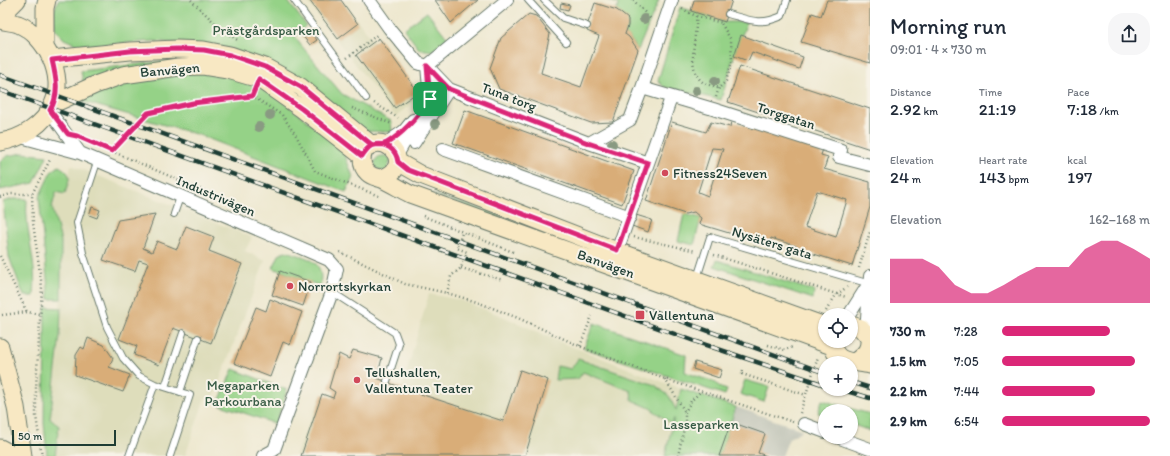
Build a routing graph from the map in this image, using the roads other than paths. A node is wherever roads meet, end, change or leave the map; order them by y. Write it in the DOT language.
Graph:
graph roads {
  1 [pos="17,0"];
  2 [pos="47,0"];
  3 [pos="294,0"];
  4 [pos="369,0"];
  5 [pos="507,0"];
  6 [pos="528,0"];
  7 [pos="544,0"];
  8 [pos="672,0"];
  9 [pos="787,0"];
  10 [pos="728,14"];
  11 [pos="0,17"];
  12 [pos="0,20"];
  13 [pos="587,26"];
  14 [pos="566,42"];
  15 [pos="49,53"];
  16 [pos="427,66"];
  17 [pos="642,88"];
  18 [pos="449,89"];
  19 [pos="366,98"];
  20 [pos="677,99"];
  21 [pos="51,107"];
  22 [pos="8,142"];
  23 [pos="414,143"];
  24 [pos="588,143"];
  25 [pos="443,149"];
  26 [pos="383,152"];
  27 [pos="80,153"];
  28 [pos="97,162"];
  29 [pos="648,163"];
  30 [pos="870,165"];
  31 [pos="381,178"];
  32 [pos="180,197"];
  33 [pos="174,214"];
  34 [pos="630,217"];
  35 [pos="617,250"];
  36 [pos="697,278"];
  37 [pos="869,281"];
  38 [pos="332,292"];
  39 [pos="853,308"];
  40 [pos="818,323"];
  41 [pos="183,332"];
  42 [pos="864,334"];
  43 [pos="198,338"];
  44 [pos="818,339"];
  45 [pos="0,347"];
  46 [pos="835,348"];
  47 [pos="863,363"];
  48 [pos="387,382"];
  49 [pos="155,384"];
  50 [pos="165,387"];
  51 [pos="180,392"];
  52 [pos="804,424"];
  53 [pos="818,429"];
  54 [pos="856,444"];
  55 [pos="0,448"];
  56 [pos="870,449"];
  57 [pos="15,456"];
  58 [pos="23,456"];
  59 [pos="129,456"];
  60 [pos="170,456"];
  61 [pos="263,456"];
  1 -- 11 [label="street"];
  2 -- 15 [label="street"];
  3 -- 19 [label="lane"];
  4 -- 16 [label="street, Tuna torg"];
  5 -- 16 [label="street"];
  6 -- 14 [label="lane"];
  7 -- 13 [label="lane"];
  8 -- 17 [label="street"];
  9 -- 10 [label="lane"];
  12 -- 15 [label="street"];
  15 -- 21 [label="street"];
  15 -- 26 [label="street, Banvägen"];
  16 -- 18 [label="street, Tuna torg"];
  16 -- 26 [label="street"];
  17 -- 20 [label="street"];
  17 -- 24 [label="street"];
  18 -- 23 [label="street"];
  18 -- 24 [label="street, Tuna torg"];
  20 -- 29 [label="street"];
  20 -- 30 [label="street, Torggatan"];
  21 -- 22 [label="street"];
  21 -- 26 [label="street, Banvägen"];
  21 -- 27 [label="street, Industrivägen"];
  22 -- 27 [label="street, Industrivägen"];
  24 -- 29 [label="street, Tuna torg"];
  25 -- 34 [label="street"];
  26 -- 31 [label="street"];
  26 -- 31 [label="street, Banvägen"];
  26 -- 35 [label="street, Banvägen"];
  27 -- 28 [label="street, Industrivägen"];
  28 -- 32 [label="street, Industrivägen"];
  28 -- 49 [label="lane"];
  29 -- 34 [label="street"];
  31 -- 44 [label="street, Banvägen"];
  32 -- 33 [label="lane"];
  32 -- 38 [label="street, Industrivägen"];
  34 -- 35 [label="street"];
  35 -- 36 [label="street, Banvägen"];
  36 -- 37 [label="lane, Nysäters gata"];
  36 -- 40 [label="street, Banvägen"];
  37 -- 39 [label="street"];
  37 -- 42 [label="street"];
  38 -- 48 [label="lane"];
  38 -- 61 [label="street"];
  41 -- 50 [label="lane"];
  42 -- 47 [label="street, Banvägen"];
  43 -- 51 [label="lane"];
  45 -- 58 [label="street"];
  46 -- 47 [label="street, Banvägen"];
  49 -- 50 [label="lane"];
  49 -- 59 [label="lane"];
  50 -- 51 [label="lane"];
  51 -- 60 [label="lane"];
  52 -- 53 [label="street"];
  54 -- 56 [label="street"];
  55 -- 57 [label="street"];
}
